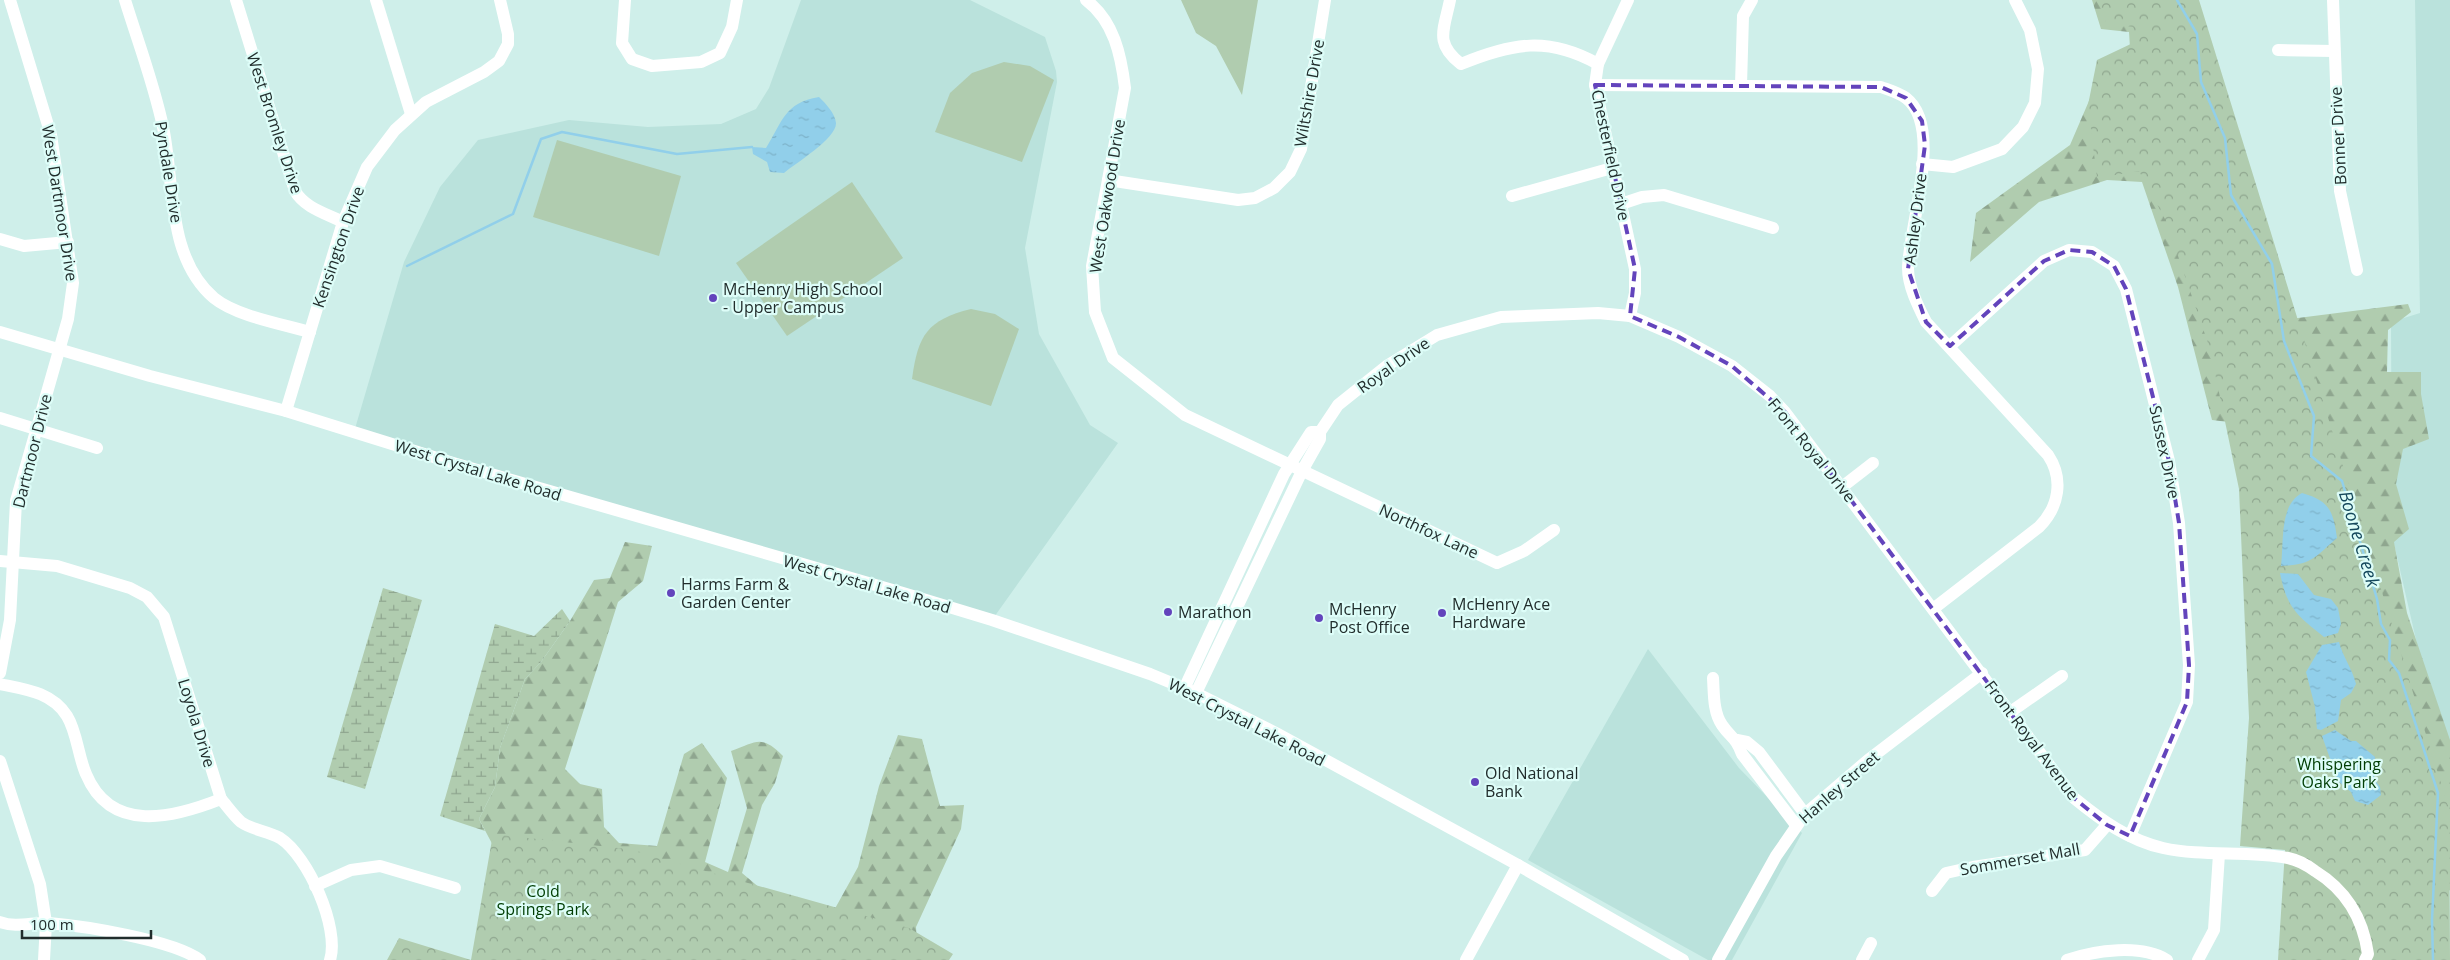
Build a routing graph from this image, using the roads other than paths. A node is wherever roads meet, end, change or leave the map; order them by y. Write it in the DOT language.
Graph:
graph roads {
  1 [pos="10,0"];
  2 [pos="125,0"];
  3 [pos="236,0"];
  4 [pos="376,0"];
  5 [pos="500,0"];
  6 [pos="625,0"];
  7 [pos="737,0"];
  8 [pos="1086,0"];
  9 [pos="1325,0"];
  10 [pos="1450,0"];
  11 [pos="1628,0"];
  12 [pos="1752,0"];
  13 [pos="2015,0"];
  14 [pos="2333,0"];
  15 [pos="2278,50"];
  16 [pos="2334,51"];
  17 [pos="1598,64"];
  18 [pos="1595,85"];
  19 [pos="1741,85"];
  20 [pos="412,114"];
  21 [pos="1922,164"];
  22 [pos="1612,168"];
  23 [pos="1108,180"];
  24 [pos="1512,196"];
  25 [pos="1621,204"];
  26 [pos="343,222"];
  27 [pos="1773,228"];
  28 [pos="0,239"];
  29 [pos="68,242"];
  30 [pos="2357,270"];
  31 [pos="1630,316"];
  32 [pos="0,332"];
  33 [pos="310,332"];
  34 [pos="1950,346"];
  35 [pos="59,349"];
  36 [pos="286,411"];
  37 [pos="0,418"];
  38 [pos="36,428"];
  39 [pos="1320,432"];
  40 [pos="97,448"];
  41 [pos="1873,463"];
  42 [pos="1290,465"];
  43 [pos="1302,471"];
  44 [pos="1842,487"];
  45 [pos="1554,530"];
  46 [pos="0,561"];
  47 [pos="14,564"];
  48 [pos="1934,609"];
  49 [pos="0,673"];
  50 [pos="1982,673"];
  51 [pos="2062,676"];
  52 [pos="1713,678"];
  53 [pos="0,684"];
  54 [pos="1190,691"];
  55 [pos="2009,713"];
  56 [pos="1737,740"];
  57 [pos="0,761"];
  58 [pos="221,799"];
  59 [pos="1805,814"];
  60 [pos="1796,825"];
  61 [pos="2107,825"];
  62 [pos="2130,836"];
  63 [pos="2219,854"];
  64 [pos="1518,865"];
  65 [pos="315,886"];
  66 [pos="455,888"];
  67 [pos="1932,891"];
  68 [pos="0,922"];
  69 [pos="46,923"];
  70 [pos="1871,942"];
  71 [pos="2369,958"];
  72 [pos="44,960"];
  73 [pos="200,960"];
  74 [pos="330,960"];
  75 [pos="1466,960"];
  76 [pos="1683,960"];
  77 [pos="1718,960"];
  78 [pos="1862,960"];
  79 [pos="2067,960"];
  80 [pos="2167,960"];
  81 [pos="2198,960"];
  1 -- 29 [label="street, West Dartmoor Drive"];
  2 -- 33 [label="street, Pyndale Drive"];
  3 -- 26 [label="street, West Bromley Drive"];
  4 -- 20 [label="street"];
  5 -- 20 [label="street, Kensington Drive"];
  6 -- 7 [label="street"];
  8 -- 23 [label="street, West Oakwood Drive"];
  9 -- 23 [label="street, Wiltshire Drive"];
  10 -- 17 [label="street"];
  11 -- 17 [label="street, Chesterfield Drive"];
  12 -- 19 [label="street"];
  13 -- 21 [label="street"];
  14 -- 16 [label="street, Bonner Drive"];
  15 -- 16 [label="street"];
  16 -- 30 [label="street, Bonner Drive"];
  17 -- 18 [label="street, Chesterfield Drive"];
  18 -- 19 [label="street, Ashley Drive"];
  18 -- 22 [label="street, Chesterfield Drive"];
  19 -- 21 [label="street, Ashley Drive"];
  20 -- 26 [label="street, Kensington Drive"];
  21 -- 34 [label="street, Ashley Drive"];
  22 -- 24 [label="street"];
  22 -- 25 [label="street, Chesterfield Drive"];
  23 -- 42 [label="street, West Oakwood Drive"];
  25 -- 27 [label="street"];
  25 -- 31 [label="street, Chesterfield Drive"];
  26 -- 33 [label="street, Kensington Drive"];
  28 -- 29 [label="street"];
  29 -- 35 [label="street, West Dartmoor Drive"];
  31 -- 39 [label="street, Royal Drive"];
  31 -- 44 [label="street, Front Royal Drive"];
  32 -- 35 [label="street, West Crystal Lake Road"];
  33 -- 36 [label="street, Kensington Drive"];
  34 -- 48 [label="street, Ashley Drive"];
  34 -- 62 [label="street, Sussex Drive"];
  35 -- 36 [label="street, West Crystal Lake Road"];
  35 -- 38 [label="street, Dartmoor Drive"];
  36 -- 54 [label="street, West Crystal Lake Road"];
  37 -- 38 [label="street"];
  38 -- 40 [label="street"];
  38 -- 47 [label="street, Dartmoor Drive"];
  39 -- 42 [label="street, Royal Drive"];
  39 -- 43 [label="street, Royal Drive"];
  41 -- 44 [label="street"];
  42 -- 43 [label="street, West Oakwood Drive"];
  42 -- 54 [label="street, Royal Drive"];
  43 -- 45 [label="street, Northfox Lane"];
  43 -- 54 [label="street, Royal Drive"];
  44 -- 48 [label="street, Front Royal Drive"];
  46 -- 47 [label="street, Loyola Drive"];
  47 -- 49 [label="street, Dartmoor Drive"];
  47 -- 58 [label="street, Loyola Drive"];
  48 -- 50 [label="street, Front Royal Avenue"];
  50 -- 55 [label="street, Front Royal Avenue"];
  50 -- 59 [label="street, Hanley Street"];
  51 -- 55 [label="street"];
  52 -- 56 [label="street"];
  53 -- 58 [label="street"];
  54 -- 64 [label="street, West Crystal Lake Road"];
  55 -- 61 [label="street, Front Royal Avenue"];
  56 -- 59 [label="street"];
  56 -- 60 [label="street"];
  57 -- 69 [label="street"];
  58 -- 65 [label="street, Loyola Drive"];
  59 -- 60 [label="street, Hanley Street"];
  60 -- 77 [label="street, Hanley Street"];
  61 -- 62 [label="street, Front Royal Avenue"];
  61 -- 67 [label="street, Sommerset Mall"];
  62 -- 63 [label="street, Front Royal Avenue"];
  63 -- 71 [label="street, Front Royal Avenue"];
  63 -- 81 [label="street"];
  64 -- 75 [label="street"];
  64 -- 76 [label="street, West Crystal Lake Road"];
  65 -- 66 [label="street"];
  65 -- 74 [label="street, Loyola Drive"];
  68 -- 69 [label="street"];
  69 -- 72 [label="street"];
  69 -- 73 [label="street"];
  70 -- 78 [label="street"];
  79 -- 80 [label="street"];
}
